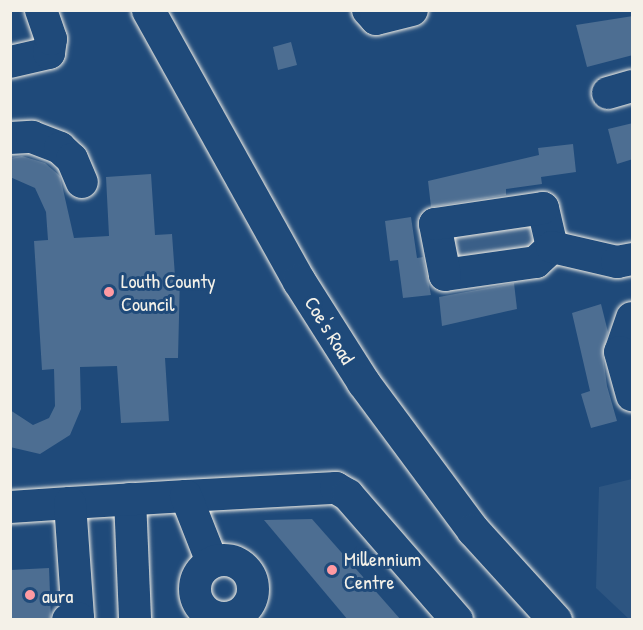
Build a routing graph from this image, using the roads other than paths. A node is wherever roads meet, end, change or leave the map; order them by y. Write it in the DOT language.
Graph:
graph roads {
  1 [pos="41,10"];
  2 [pos="148,10"];
  3 [pos="368,10"];
  4 [pos="412,10"];
  5 [pos="10,62"];
  6 [pos="10,138"];
  7 [pos="82,183"];
  8 [pos="552,247"];
  9 [pos="633,259"];
  10 [pos="633,318"];
  11 [pos="633,395"];
  12 [pos="186,496"];
  13 [pos="130,499"];
  14 [pos="70,503"];
  15 [pos="10,507"];
  16 [pos="212,562"];
  17 [pos="68,620"];
  18 [pos="135,620"];
  19 [pos="457,620"];
  20 [pos="555,620"];
  1 -- 5 [label="street"];
  2 -- 20 [label="main road, Coe's Road"];
  3 -- 4 [label="street"];
  6 -- 7 [label="street"];
  8 -- 9 [label="street"];
  10 -- 11 [label="street"];
  12 -- 13 [label="street"];
  12 -- 16 [label="street"];
  12 -- 19 [label="street"];
  13 -- 14 [label="street"];
  13 -- 18 [label="street"];
  14 -- 15 [label="street"];
  14 -- 17 [label="street"];
}
